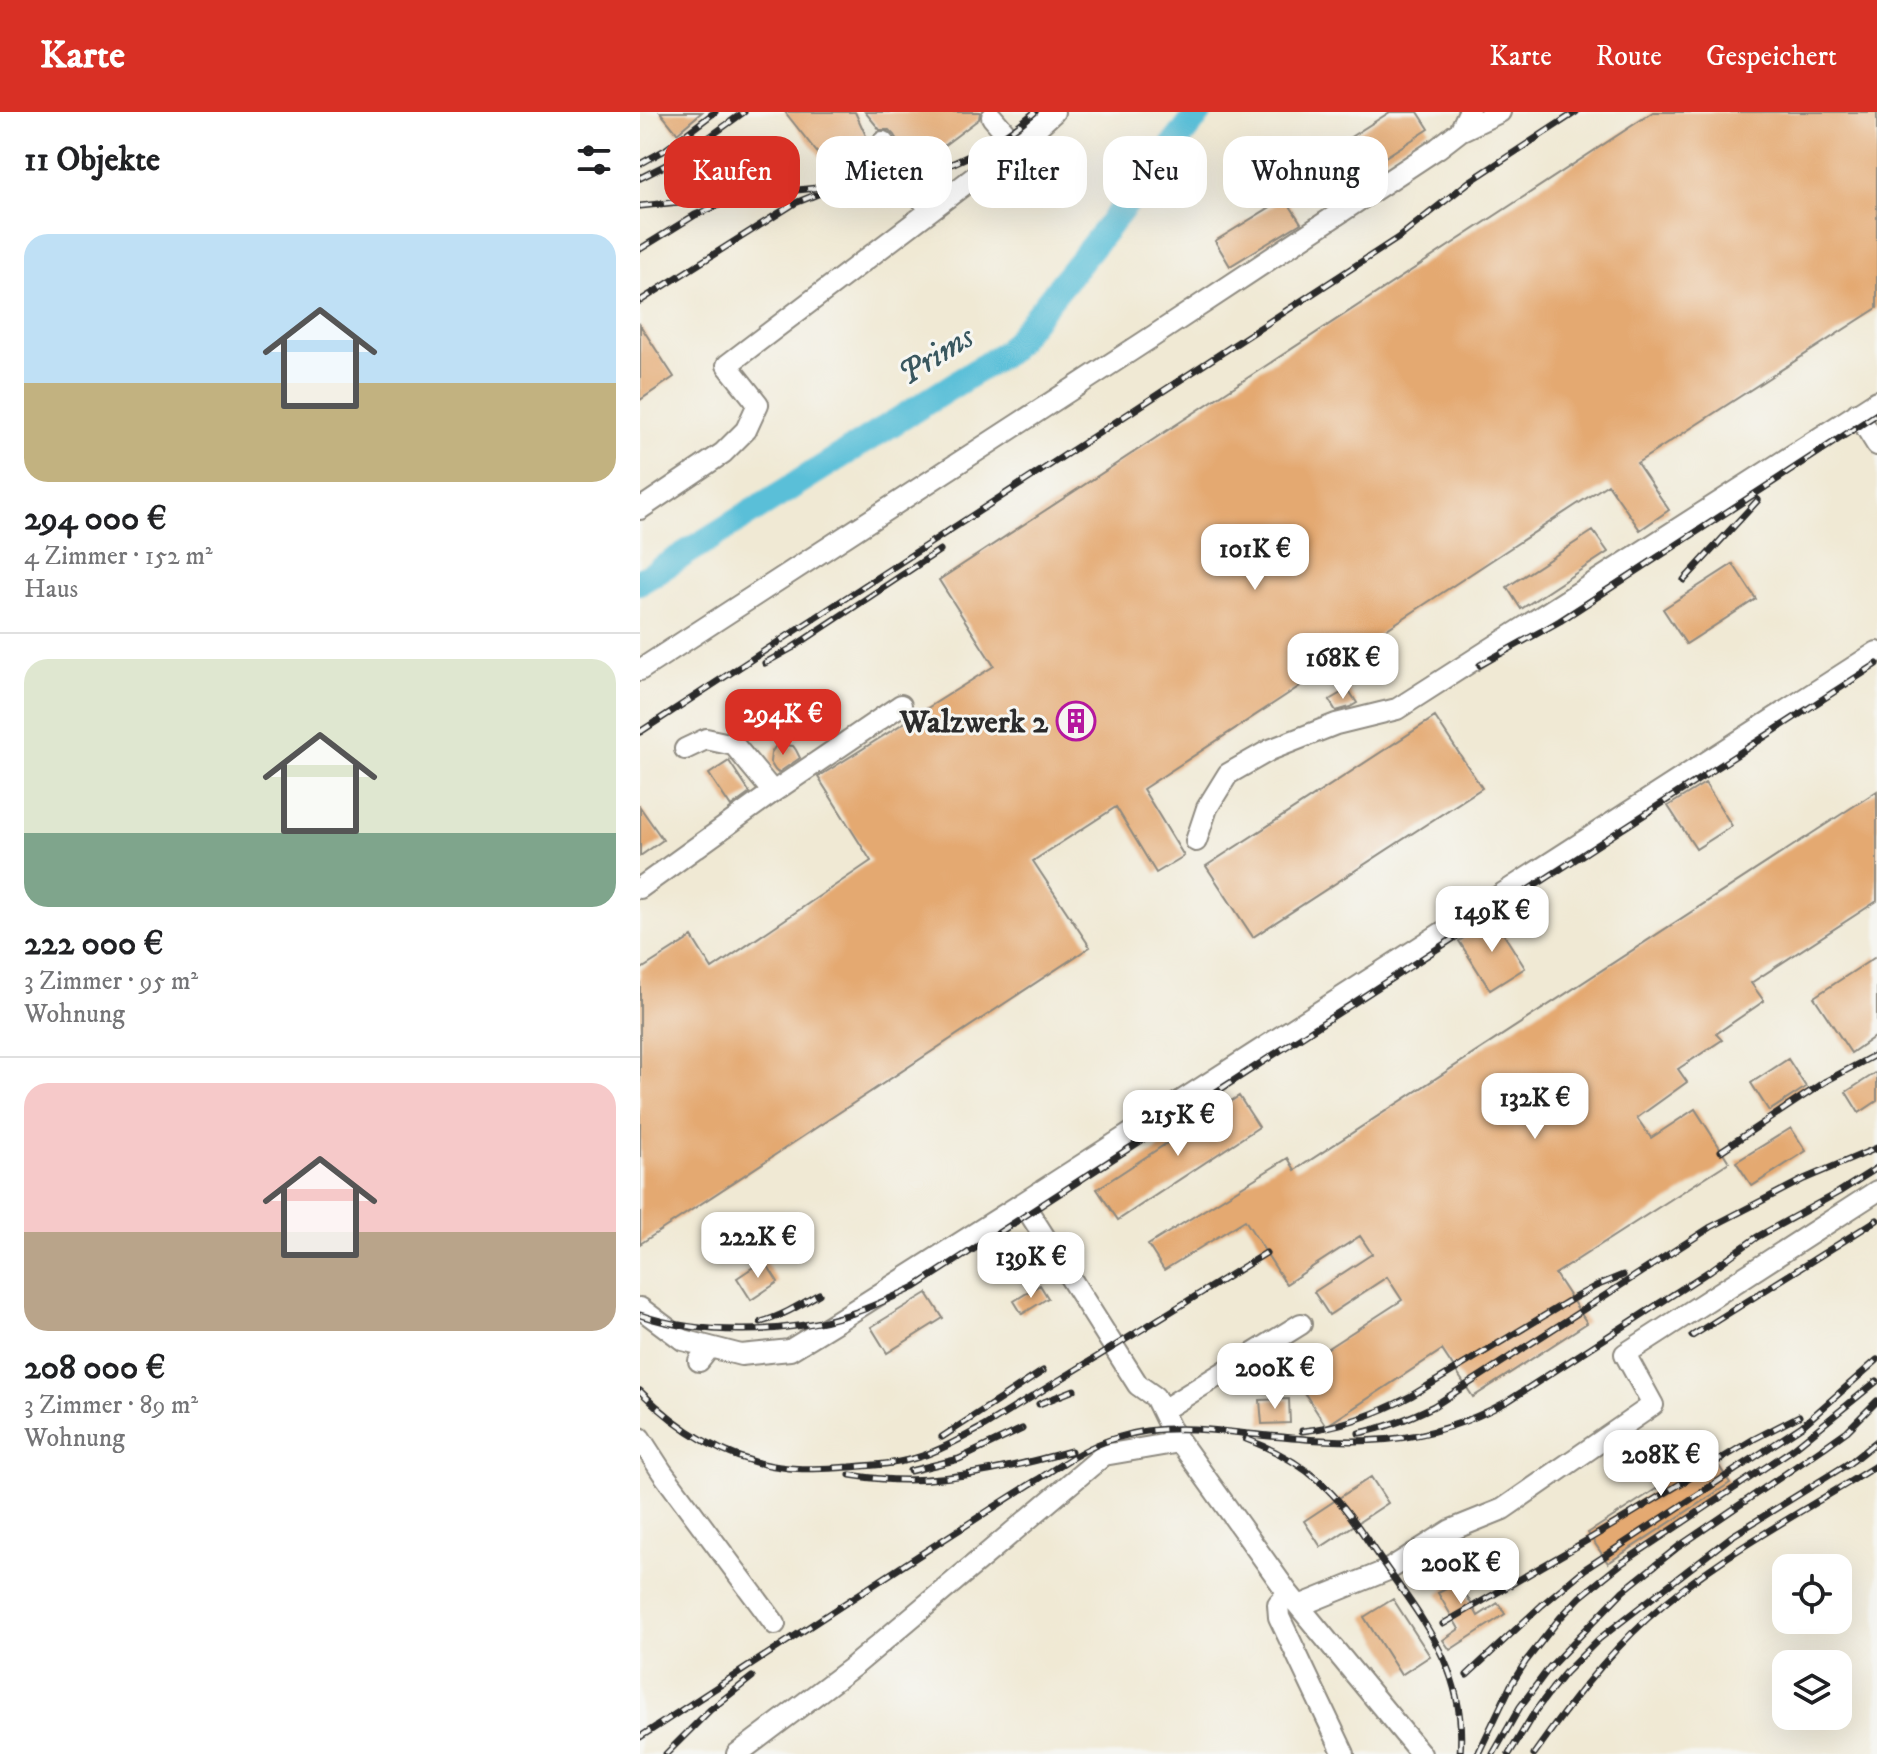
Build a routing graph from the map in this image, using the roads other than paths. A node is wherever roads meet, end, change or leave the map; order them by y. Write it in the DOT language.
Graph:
graph roads {
  1 [pos="1054,112"];
  2 [pos="1469,112"];
  3 [pos="1500,112"];
  4 [pos="992,117"];
  5 [pos="1460,131"];
  6 [pos="1008,136"];
  7 [pos="1026,136"];
  8 [pos="968,181"];
  9 [pos="930,209"];
  10 [pos="1877,401"];
  11 [pos="1857,413"];
  12 [pos="1877,445"];
  13 [pos="640,509"];
  14 [pos="1877,652"];
  15 [pos="640,670"];
  16 [pos="901,705"];
  17 [pos="685,749"];
  18 [pos="773,792"];
  19 [pos="1196,841"];
  20 [pos="640,888"];
  21 [pos="1877,1191"];
  22 [pos="1023,1203"];
  23 [pos="640,1308"];
  24 [pos="1301,1324"];
  25 [pos="1163,1410"];
  26 [pos="640,1438"];
  27 [pos="1180,1442"];
  28 [pos="1293,1600"];
  29 [pos="775,1624"];
  30 [pos="1404,1733"];
  31 [pos="737,1754"];
  32 [pos="1344,1754"];
  33 [pos="1410,1754"];
  34 [pos="1421,1754"];
  1 -- 7 [label="lane"];
  2 -- 5 [label="lane"];
  3 -- 5 [label="lane"];
  4 -- 6 [label="lane"];
  5 -- 15 [label="lane"];
  8 -- 9 [label="lane"];
  9 -- 13 [label="lane"];
  10 -- 11 [label="lane"];
  11 -- 12 [label="lane"];
  11 -- 19 [label="lane"];
  14 -- 22 [label="lane"];
  16 -- 18 [label="lane"];
  17 -- 18 [label="lane"];
  18 -- 20 [label="lane"];
  21 -- 28 [label="lane"];
  22 -- 23 [label="lane"];
  22 -- 25 [label="lane"];
  24 -- 25 [label="lane"];
  25 -- 27 [label="lane"];
  26 -- 29 [label="lane"];
  27 -- 28 [label="lane"];
  27 -- 31 [label="lane"];
  28 -- 30 [label="lane"];
  28 -- 32 [label="lane"];
  30 -- 33 [label="lane"];
  30 -- 34 [label="lane"];
}
